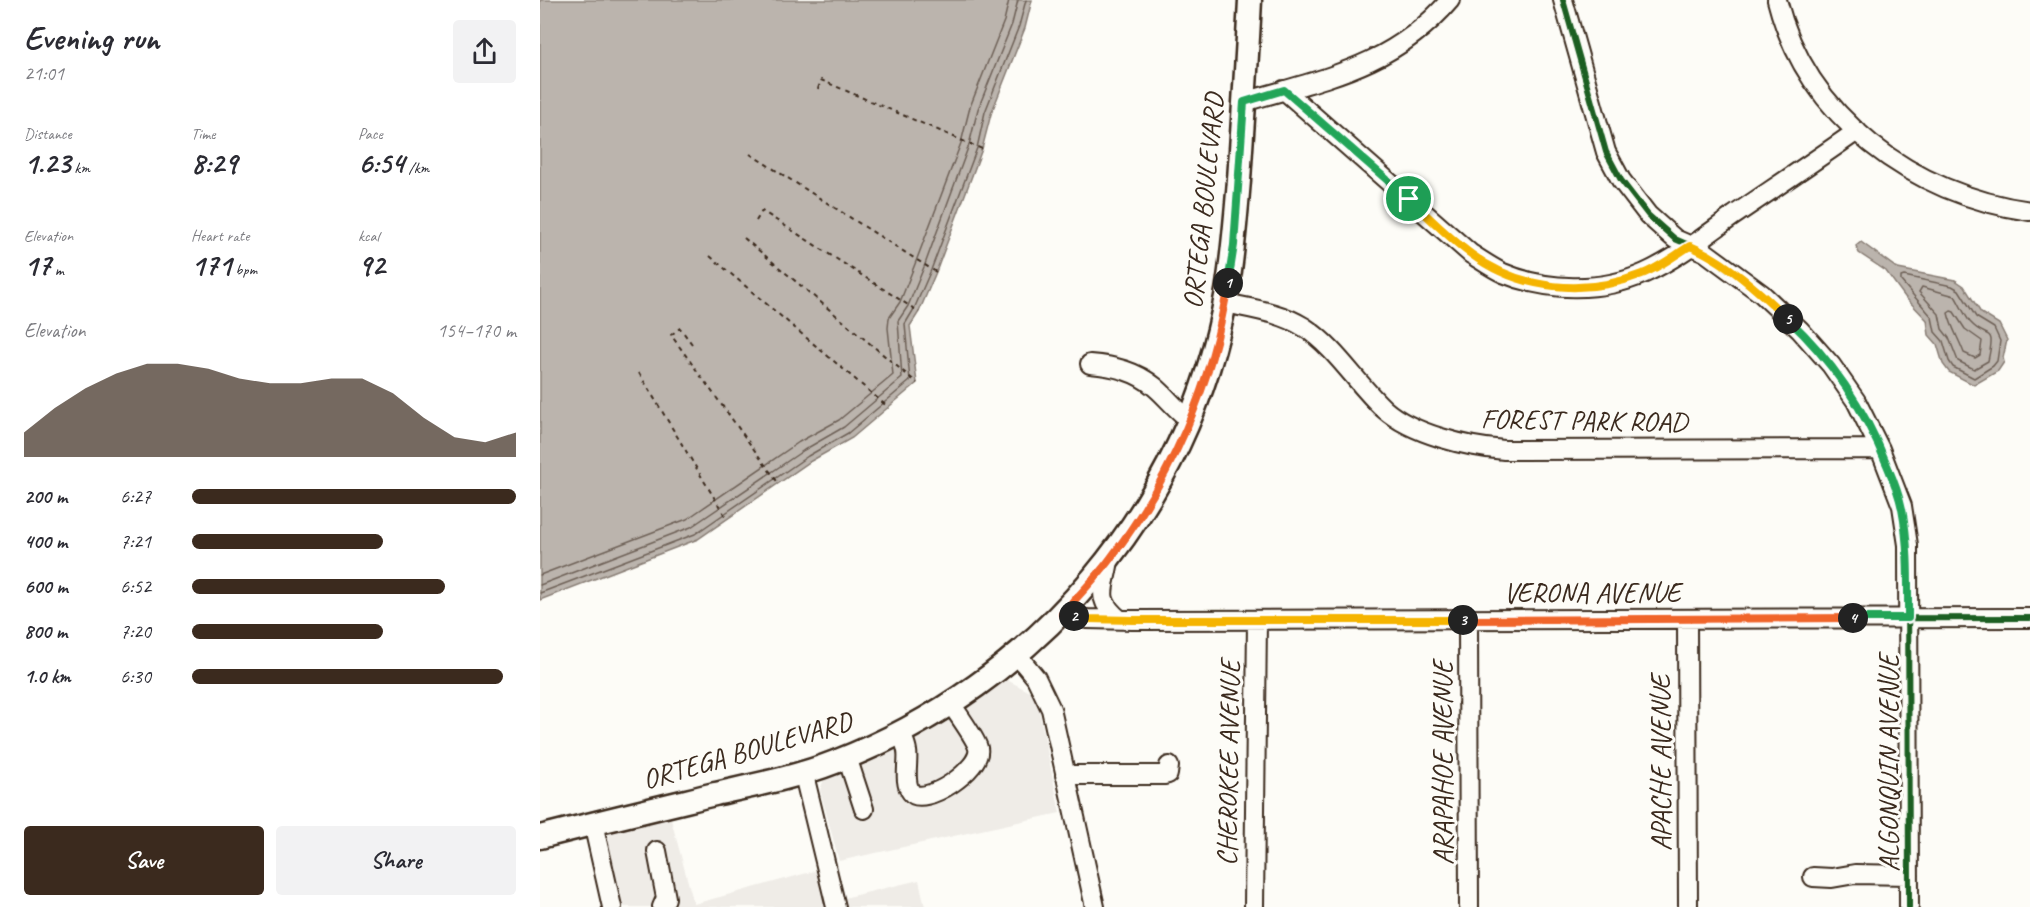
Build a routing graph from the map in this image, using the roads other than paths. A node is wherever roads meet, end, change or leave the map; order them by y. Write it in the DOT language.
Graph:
graph roads {
  1 [pos="1250,0"];
  2 [pos="1450,0"];
  3 [pos="1563,0"];
  4 [pos="1777,0"];
  5 [pos="1284,90"];
  6 [pos="1244,102"];
  7 [pos="1857,131"];
  8 [pos="2030,211"];
  9 [pos="1690,246"];
  10 [pos="1225,303"];
  11 [pos="1089,364"];
  12 [pos="1190,420"];
  13 [pos="1880,449"];
  14 [pos="1109,560"];
  15 [pos="1062,614"];
  16 [pos="1908,618"];
  17 [pos="2030,618"];
  18 [pos="1119,619"];
  19 [pos="1687,619"];
  20 [pos="1257,620"];
  21 [pos="1468,620"];
  22 [pos="1017,655"];
  23 [pos="951,704"];
  24 [pos="901,733"];
  25 [pos="847,757"];
  26 [pos="1169,766"];
  27 [pos="803,771"];
  28 [pos="1065,776"];
  29 [pos="864,809"];
  30 [pos="593,823"];
  31 [pos="540,837"];
  32 [pos="657,851"];
  33 [pos="1909,875"];
  34 [pos="1813,877"];
  35 [pos="612,907"];
  36 [pos="662,907"];
  37 [pos="836,907"];
  38 [pos="1095,907"];
  39 [pos="1254,907"];
  40 [pos="1469,907"];
  41 [pos="1688,907"];
  42 [pos="1909,907"];
  1 -- 6 [label="main road, ORTEGA BOULEVARD"];
  2 -- 5 [label="street"];
  3 -- 9 [label="street, ALGONQUIN AVENUE"];
  4 -- 7 [label="street"];
  5 -- 6 [label="street"];
  5 -- 9 [label="street"];
  6 -- 10 [label="main road, ORTEGA BOULEVARD"];
  7 -- 8 [label="street"];
  7 -- 9 [label="street"];
  9 -- 13 [label="street, ALGONQUIN AVENUE"];
  10 -- 12 [label="main road, ORTEGA BOULEVARD"];
  10 -- 13 [label="street, FOREST PARK ROAD"];
  11 -- 12 [label="street"];
  12 -- 14 [label="main road, ORTEGA BOULEVARD"];
  13 -- 16 [label="street, ALGONQUIN AVENUE"];
  14 -- 15 [label="main road, ORTEGA BOULEVARD"];
  14 -- 18 [label="street"];
  15 -- 18 [label="street, VERONA AVENUE"];
  15 -- 22 [label="main road, ORTEGA BOULEVARD"];
  16 -- 17 [label="street, VERONA AVENUE"];
  16 -- 19 [label="street, VERONA AVENUE"];
  16 -- 33 [label="street, ALGONQUIN AVENUE"];
  18 -- 20 [label="street, VERONA AVENUE"];
  19 -- 21 [label="street, VERONA AVENUE"];
  19 -- 41 [label="street, APACHE AVENUE"];
  20 -- 21 [label="street, VERONA AVENUE"];
  20 -- 39 [label="street, CHEROKEE AVENUE"];
  21 -- 40 [label="street, ARAPAHOE AVENUE"];
  22 -- 23 [label="main road, ORTEGA BOULEVARD"];
  22 -- 28 [label="street"];
  23 -- 24 [label="main road, ORTEGA BOULEVARD"];
  23 -- 24 [label="street"];
  24 -- 25 [label="main road, ORTEGA BOULEVARD"];
  25 -- 27 [label="main road, ORTEGA BOULEVARD"];
  25 -- 29 [label="street"];
  26 -- 28 [label="street"];
  27 -- 30 [label="main road, ORTEGA BOULEVARD"];
  27 -- 37 [label="street"];
  28 -- 38 [label="street"];
  30 -- 31 [label="main road, ORTEGA BOULEVARD"];
  30 -- 35 [label="street"];
  32 -- 36 [label="street"];
  33 -- 34 [label="street"];
  33 -- 42 [label="street, ALGONQUIN AVENUE"];
}
